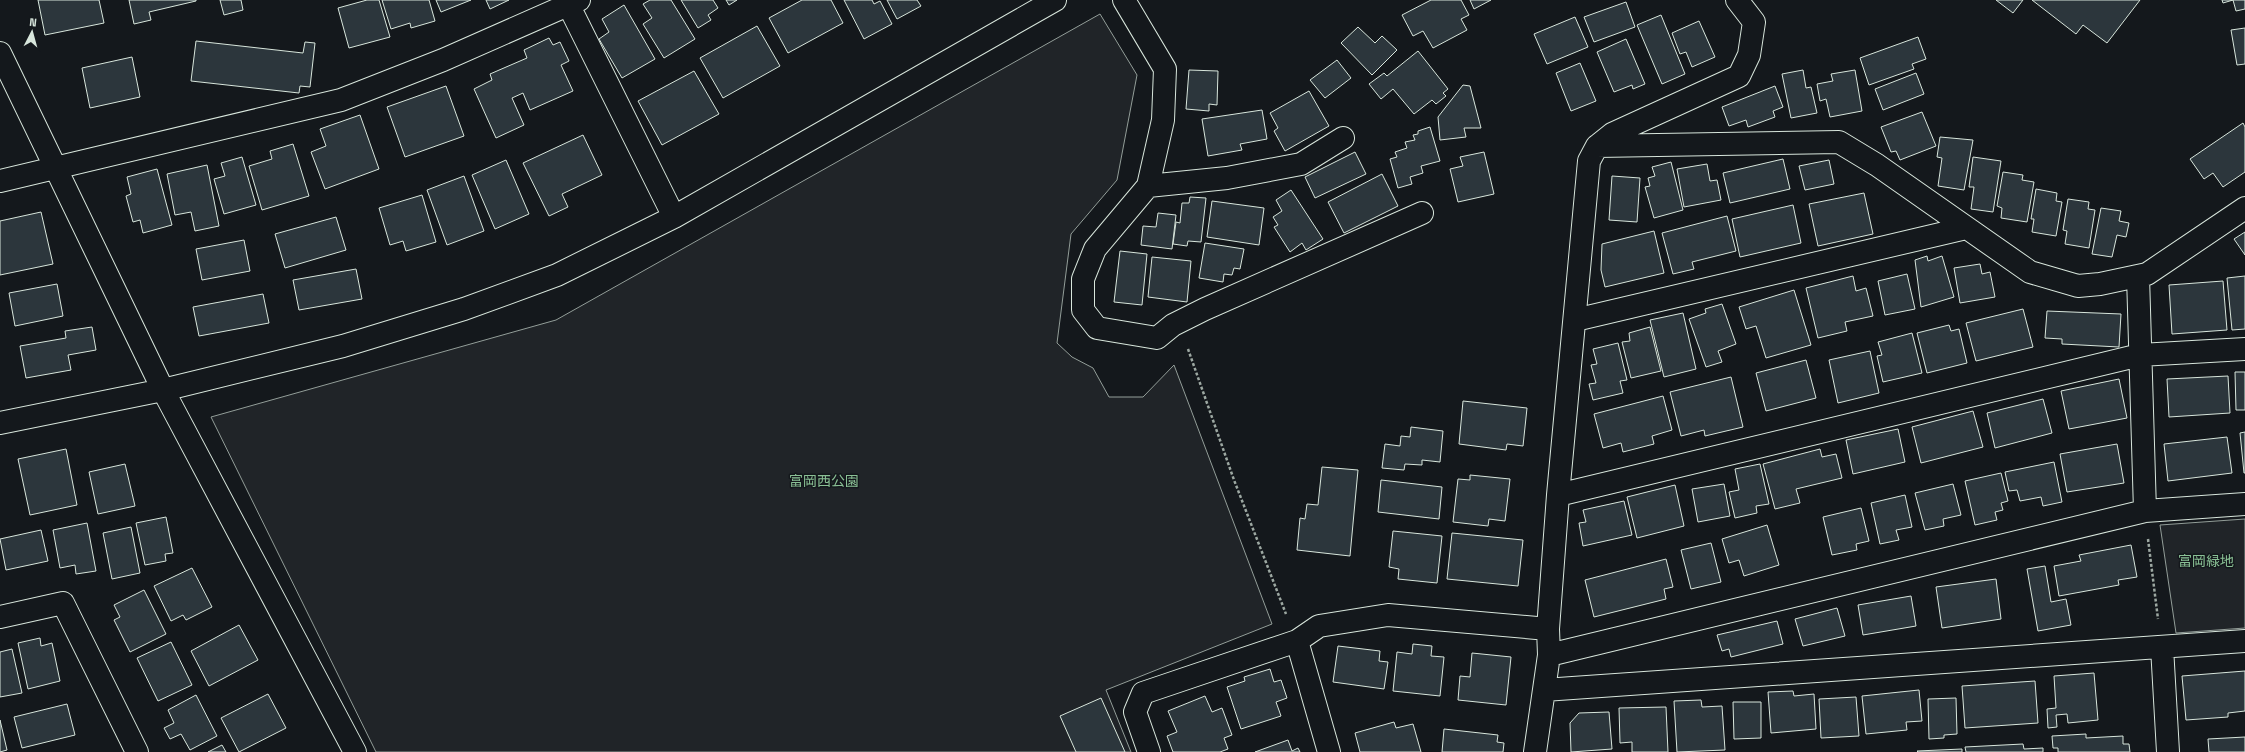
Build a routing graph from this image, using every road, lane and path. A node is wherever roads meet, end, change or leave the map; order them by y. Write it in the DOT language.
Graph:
graph roads {
  1 [pos="1055,0"];
  2 [pos="1124,0"];
  3 [pos="1737,0"];
  4 [pos="571,2"];
  5 [pos="0,53"];
  6 [pos="1343,138"];
  7 [pos="1597,146"];
  8 [pos="57,169"];
  9 [pos="0,181"];
  10 [pos="1148,186"];
  11 [pos="2245,208"];
  12 [pos="1422,213"];
  13 [pos="674,217"];
  14 [pos="1966,228"];
  15 [pos="2138,276"];
  16 [pos="1574,320"];
  17 [pos="1179,324"];
  18 [pos="2245,349"];
  19 [pos="2140,355"];
  20 [pos="163,390"];
  21 [pos="0,423"];
  22 [pos="1558,495"];
  23 [pos="2245,504"];
  24 [pos="2145,510"];
  25 [pos="0,617"];
  26 [pos="1548,629"];
  27 [pos="1296,641"];
  28 [pos="2245,641"];
  29 [pos="2162,647"];
  30 [pos="1548,655"];
  31 [pos="1544,690"];
  32 [pos="137,752"];
  33 [pos="355,752"];
  34 [pos="1149,752"];
  35 [pos="1330,752"];
  36 [pos="1536,752"];
  37 [pos="2168,752"];
  1 -- 13 [label="street"];
  2 -- 10 [label="street"];
  3 -- 7 [label="street"];
  4 -- 8 [label="street"];
  4 -- 13 [label="street"];
  5 -- 8 [label="street"];
  6 -- 10 [label="street"];
  7 -- 14 [label="street"];
  7 -- 16 [label="street"];
  8 -- 9 [label="street"];
  8 -- 20 [label="street"];
  10 -- 17 [label="street"];
  11 -- 15 [label="street"];
  12 -- 17 [label="street"];
  13 -- 20 [label="street"];
  14 -- 15 [label="street"];
  14 -- 16 [label="street"];
  15 -- 19 [label="street"];
  16 -- 22 [label="street"];
  17 -- 27 [label="path"];
  18 -- 19 [label="street"];
  19 -- 22 [label="street"];
  19 -- 24 [label="street"];
  20 -- 21 [label="street"];
  20 -- 33 [label="street"];
  22 -- 26 [label="street"];
  23 -- 24 [label="street"];
  24 -- 29 [label="path"];
  24 -- 30 [label="street"];
  25 -- 32 [label="street"];
  26 -- 27 [label="street"];
  26 -- 30 [label="street"];
  27 -- 34 [label="street"];
  27 -- 35 [label="street"];
  28 -- 29 [label="street"];
  29 -- 31 [label="street"];
  29 -- 37 [label="street"];
  30 -- 31 [label="street"];
  31 -- 36 [label="street"];
}
